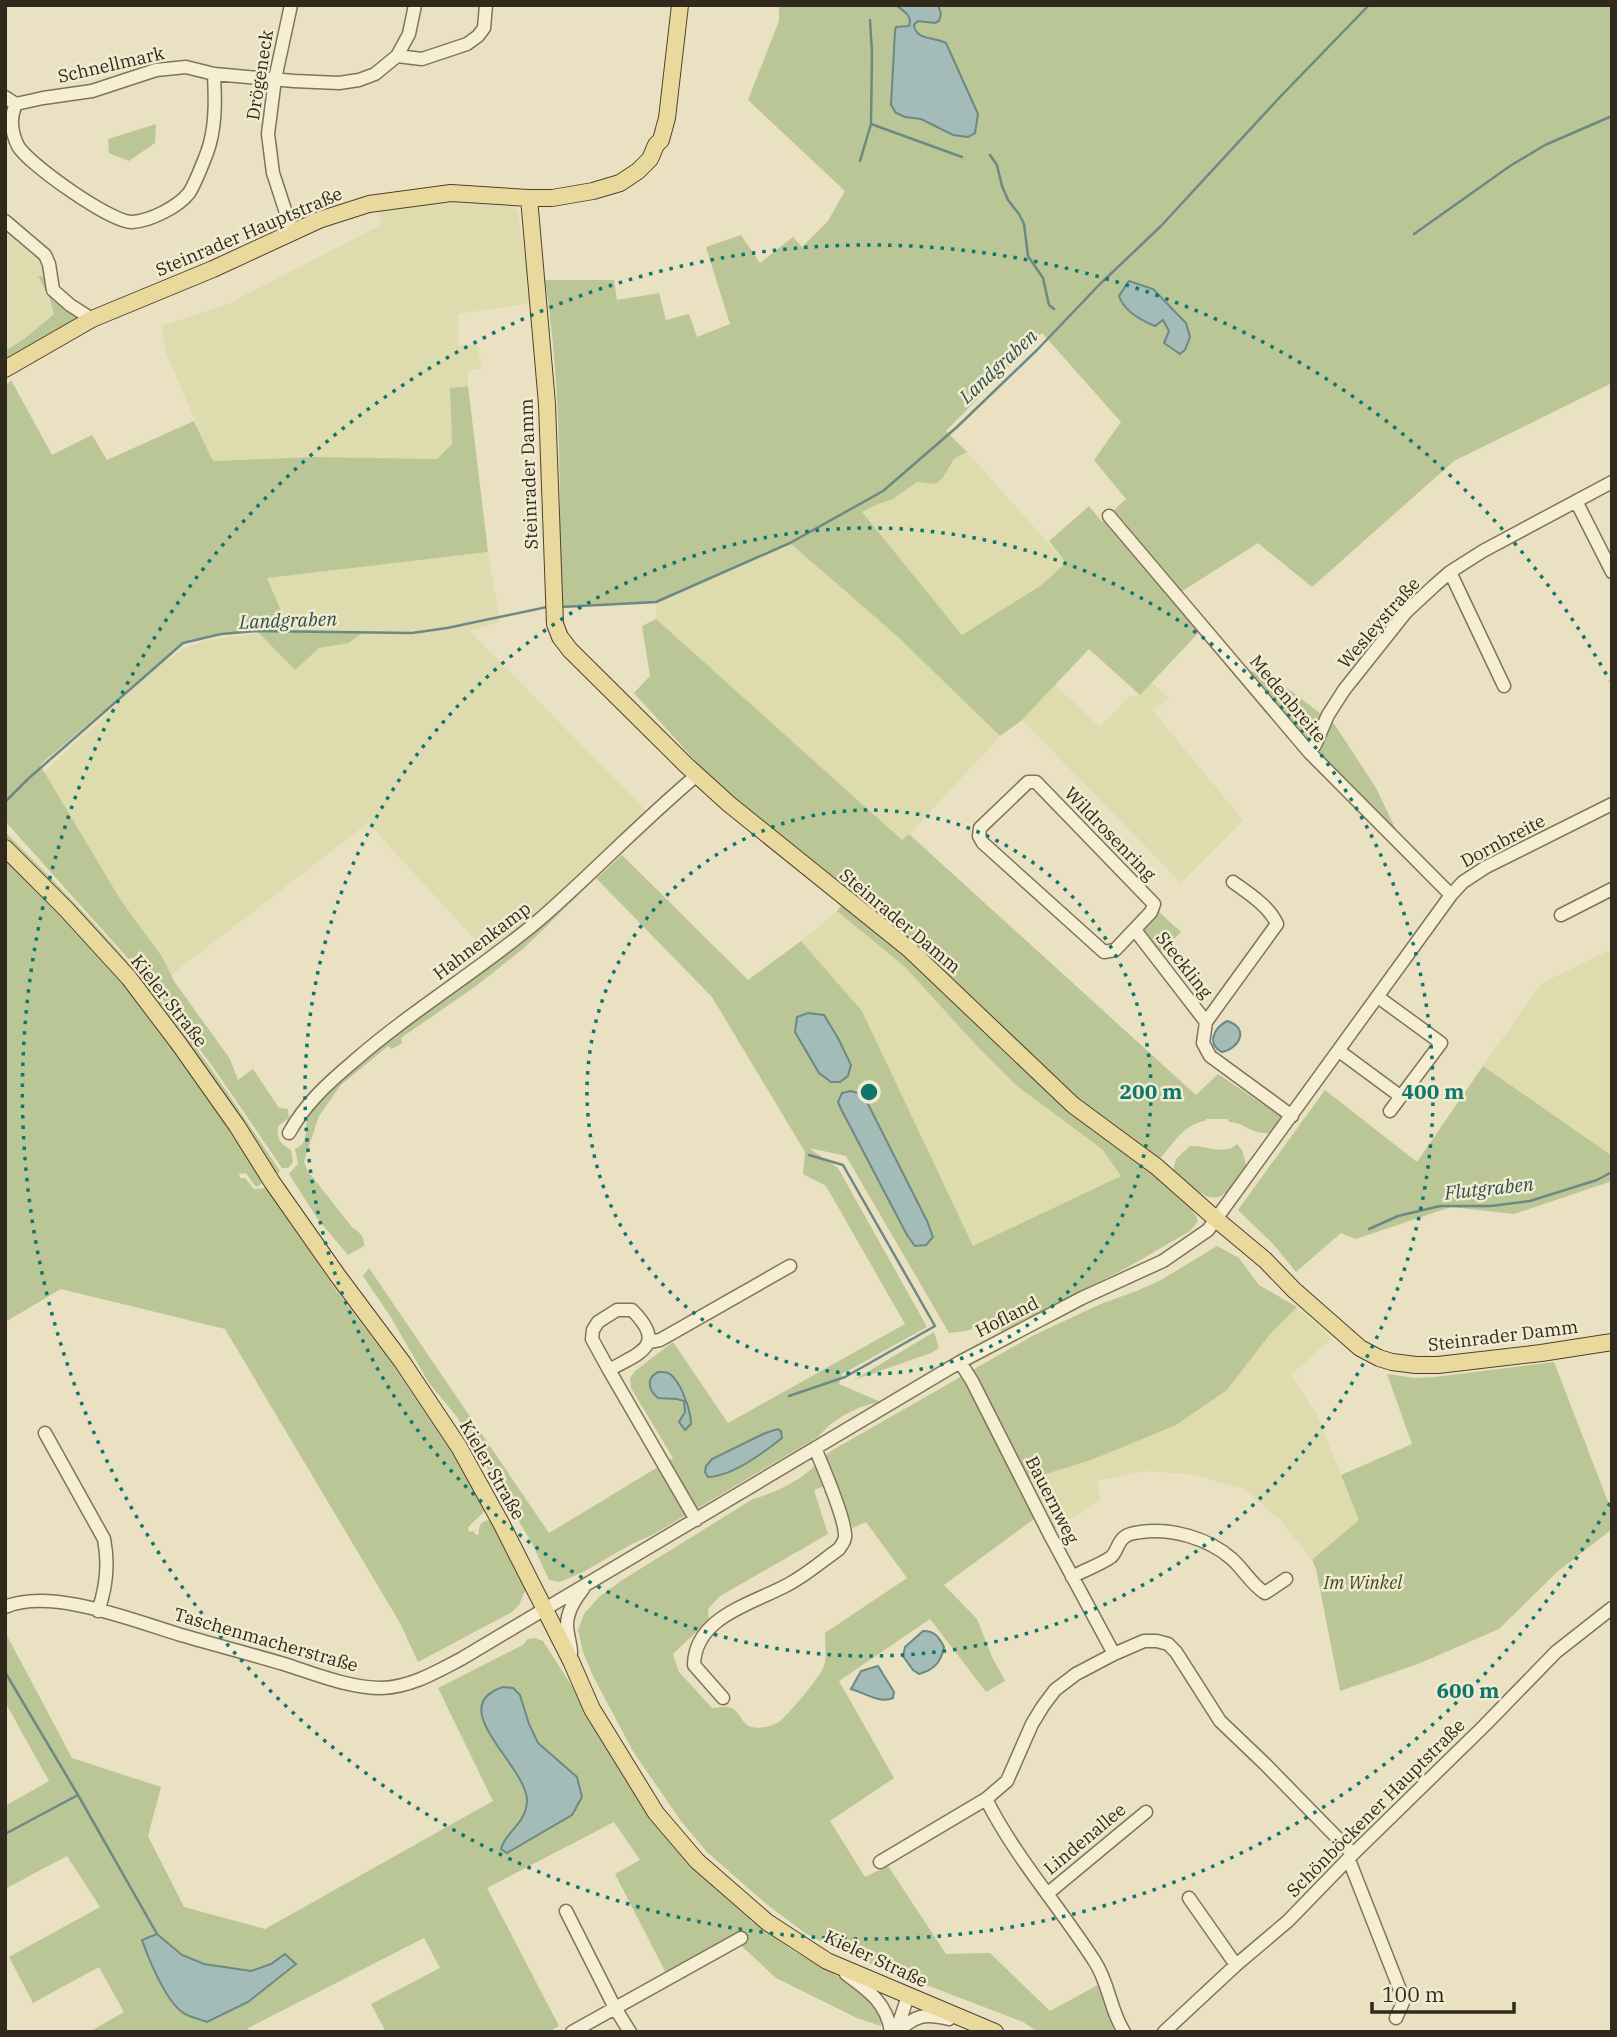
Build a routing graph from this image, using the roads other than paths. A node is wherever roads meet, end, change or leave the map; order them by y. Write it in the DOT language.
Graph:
graph roads {
  1 [pos="290,5"];
  2 [pos="415,5"];
  3 [pos="486,5"];
  4 [pos="680,5"];
  5 [pos="397,56"];
  6 [pos="214,74"];
  7 [pos="275,79"];
  8 [pos="10,101"];
  9 [pos="529,198"];
  10 [pos="5,221"];
  11 [pos="292,231"];
  12 [pos="92,318"];
  13 [pos="5,369"];
  14 [pos="1612,482"];
  15 [pos="1576,501"];
  16 [pos="1109,516"];
  17 [pos="1450,572"];
  18 [pos="1612,572"];
  19 [pos="1504,686"];
  20 [pos="1309,752"];
  21 [pos="697,775"];
  22 [pos="1612,804"];
  23 [pos="5,848"];
  24 [pos="1233,882"];
  25 [pos="1612,889"];
  26 [pos="1451,895"];
  27 [pos="1561,915"];
  28 [pos="1135,930"];
  29 [pos="1378,997"];
  30 [pos="1206,1022"];
  31 [pos="1339,1051"];
  32 [pos="1400,1096"];
  33 [pos="1390,1111"];
  34 [pos="1292,1116"];
  35 [pos="289,1133"];
  36 [pos="1217,1220"];
  37 [pos="790,1266"];
  38 [pos="649,1342"];
  39 [pos="1612,1342"];
  40 [pos="960,1362"];
  41 [pos="609,1370"];
  42 [pos="45,1433"];
  43 [pos="815,1448"];
  44 [pos="696,1520"];
  45 [pos="1072,1577"];
  46 [pos="1286,1579"];
  47 [pos="586,1584"];
  48 [pos="5,1607"];
  49 [pos="1612,1608"];
  50 [pos="544,1609"];
  51 [pos="98,1611"];
  52 [pos="1114,1654"];
  53 [pos="570,1661"];
  54 [pos="723,1698"];
  55 [pos="986,1799"];
  56 [pos="1146,1812"];
  57 [pos="1351,1857"];
  58 [pos="880,1862"];
  59 [pos="1047,1894"];
  60 [pos="1189,1898"];
  61 [pos="566,1912"];
  62 [pos="741,1938"];
  63 [pos="827,1961"];
  64 [pos="1236,1965"];
  65 [pos="908,1996"];
  66 [pos="615,2008"];
  67 [pos="1396,2018"];
  68 [pos="989,2029"];
  69 [pos="572,2032"];
  70 [pos="631,2032"];
  71 [pos="895,2032"];
  72 [pos="1124,2032"];
  73 [pos="1164,2032"];
  1 -- 7 [label="street, Drögeneck"];
  2 -- 5 [label="street"];
  3 -- 5 [label="street"];
  4 -- 9 [label="main road, Steinrader Hauptstraße"];
  5 -- 7 [label="street, Schnellmark"];
  6 -- 7 [label="street, Schnellmark"];
  6 -- 8 [label="street, Schnellmark"];
  6 -- 8 [label="street, Schnellmark"];
  7 -- 11 [label="street, Drögeneck"];
  9 -- 11 [label="main road, Steinrader Hauptstraße"];
  9 -- 21 [label="main road, Steinrader Damm"];
  10 -- 12 [label="street"];
  11 -- 12 [label="main road, Steinrader Hauptstraße"];
  12 -- 13 [label="main road, Steinrader Hauptstraße"];
  14 -- 15 [label="street, Wesleystraße"];
  15 -- 17 [label="street, Wesleystraße"];
  15 -- 18 [label="street"];
  16 -- 20 [label="street, Medenbreite"];
  17 -- 19 [label="street"];
  17 -- 20 [label="street, Wesleystraße"];
  20 -- 26 [label="street, Medenbreite"];
  21 -- 35 [label="street, Hahnenkamp"];
  21 -- 36 [label="main road, Steinrader Damm"];
  22 -- 26 [label="street, Dornbreite"];
  23 -- 50 [label="main road, Kieler Straße"];
  24 -- 30 [label="street"];
  25 -- 27 [label="street"];
  26 -- 29 [label="street, Dornbreite"];
  28 -- 28 [label="street, Wildrosenring"];
  28 -- 30 [label="street, Steckling"];
  29 -- 31 [label="street, Dornbreite"];
  29 -- 32 [label="street"];
  30 -- 34 [label="street"];
  31 -- 32 [label="street"];
  31 -- 34 [label="street, Dornbreite"];
  32 -- 33 [label="street"];
  34 -- 36 [label="street, Dornbreite"];
  36 -- 39 [label="main road, Steinrader Damm"];
  36 -- 40 [label="street, Hofland"];
  37 -- 38 [label="street"];
  38 -- 41 [label="street"];
  38 -- 41 [label="street"];
  40 -- 43 [label="street, Hofland"];
  40 -- 45 [label="street, Bauernweg"];
  41 -- 44 [label="street"];
  42 -- 51 [label="street"];
  43 -- 44 [label="street, Hofland"];
  43 -- 54 [label="street"];
  44 -- 47 [label="street, Hofland"];
  45 -- 46 [label="street"];
  45 -- 52 [label="street, Bauernweg"];
  47 -- 50 [label="street, Hofland"];
  47 -- 53 [label="street"];
  48 -- 51 [label="street, Taschenmacherstraße"];
  49 -- 57 [label="street, Schönböckener Hauptstraße"];
  50 -- 51 [label="street, Taschenmacherstraße"];
  50 -- 53 [label="main road, Kieler Straße"];
  52 -- 55 [label="street"];
  52 -- 57 [label="street"];
  53 -- 63 [label="main road, Kieler Straße"];
  55 -- 58 [label="street"];
  55 -- 59 [label="street, Lindenallee"];
  56 -- 59 [label="street, Lindenallee"];
  57 -- 64 [label="street, Schönböckener Hauptstraße"];
  57 -- 67 [label="street"];
  59 -- 72 [label="street, Lindenallee"];
  60 -- 64 [label="street"];
  61 -- 66 [label="street"];
  62 -- 66 [label="street"];
  63 -- 65 [label="main road, Kieler Straße"];
  63 -- 71 [label="street"];
  64 -- 73 [label="street, Schönböckener Hauptstraße"];
  65 -- 68 [label="main road, Kieler Straße"];
  65 -- 71 [label="street"];
  66 -- 69 [label="street"];
  66 -- 70 [label="street"];
  68 -- 71 [label="street"];
}
